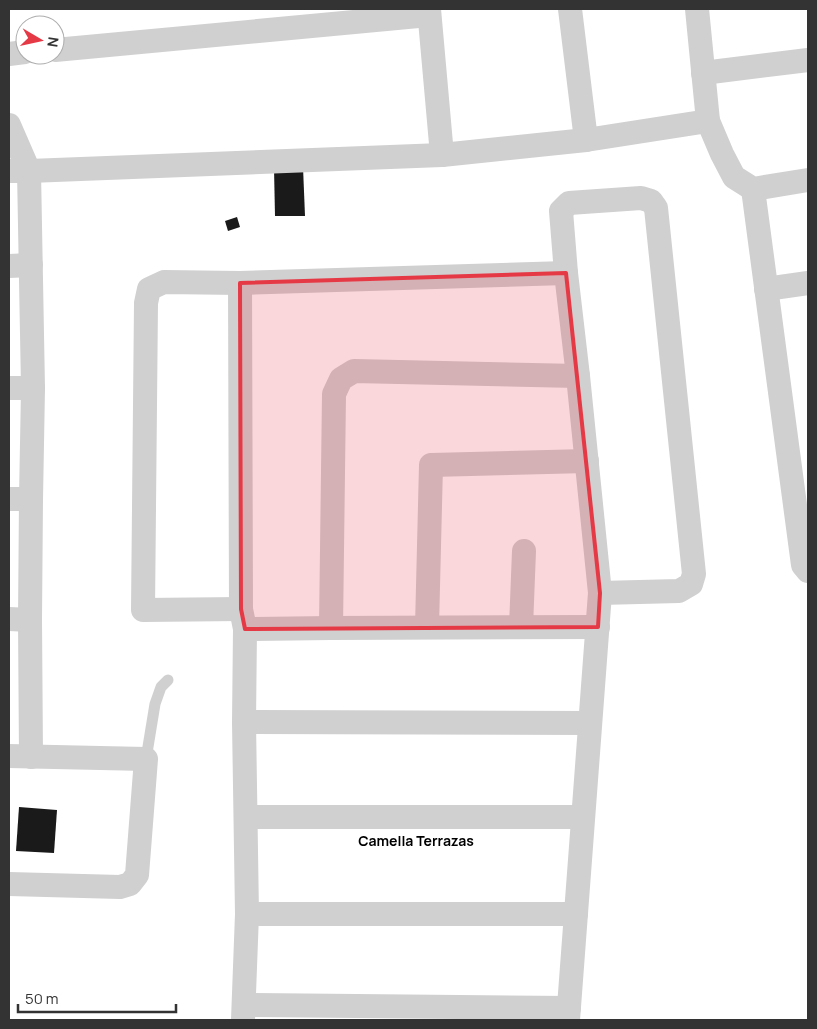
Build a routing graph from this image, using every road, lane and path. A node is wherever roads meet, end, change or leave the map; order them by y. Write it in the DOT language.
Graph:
graph roads {
  1 [pos="570,9"];
  2 [pos="697,9"];
  3 [pos="429,12"];
  4 [pos="65,49"];
  5 [pos="808,60"];
  6 [pos="703,73"];
  7 [pos="708,121"];
  8 [pos="9,125"];
  9 [pos="586,140"];
  10 [pos="442,155"];
  11 [pos="19,171"];
  12 [pos="808,180"];
  13 [pos="753,188"];
  14 [pos="20,266"];
  15 [pos="566,273"];
  16 [pos="240,283"];
  17 [pos="808,283"];
  18 [pos="766,289"];
  19 [pos="578,376"];
  20 [pos="9,388"];
  21 [pos="33,388"];
  22 [pos="587,461"];
  23 [pos="20,499"];
  24 [pos="524,551"];
  25 [pos="808,571"];
  26 [pos="600,593"];
  27 [pos="19,619"];
  28 [pos="243,619"];
  29 [pos="427,627"];
  30 [pos="521,627"];
  31 [pos="598,627"];
  32 [pos="331,628"];
  33 [pos="168,680"];
  34 [pos="244,722"];
  35 [pos="590,724"];
  36 [pos="20,757"];
  37 [pos="146,759"];
  38 [pos="583,817"];
  39 [pos="246,818"];
  40 [pos="9,884"];
  41 [pos="247,914"];
  42 [pos="576,914"];
  43 [pos="244,1013"];
  44 [pos="569,1014"];
  1 -- 9 [label="street"];
  2 -- 6 [label="street"];
  3 -- 4 [label="street"];
  3 -- 10 [label="street"];
  5 -- 6 [label="street"];
  6 -- 7 [label="street"];
  7 -- 9 [label="street"];
  7 -- 13 [label="street"];
  8 -- 11 [label="street"];
  9 -- 10 [label="street"];
  10 -- 11 [label="street"];
  11 -- 14 [label="street"];
  12 -- 13 [label="street"];
  13 -- 18 [label="street"];
  14 -- 21 [label="street"];
  15 -- 16 [label="street"];
  15 -- 19 [label="street"];
  15 -- 26 [label="street"];
  16 -- 28 [label="street"];
  16 -- 28 [label="street"];
  17 -- 18 [label="street"];
  18 -- 25 [label="street"];
  19 -- 22 [label="street"];
  19 -- 32 [label="street"];
  20 -- 21 [label="street"];
  21 -- 23 [label="street"];
  22 -- 26 [label="street"];
  22 -- 29 [label="street"];
  23 -- 27 [label="street"];
  24 -- 30 [label="street"];
  26 -- 31 [label="street"];
  27 -- 36 [label="street"];
  28 -- 32 [label="street"];
  28 -- 34 [label="street"];
  29 -- 30 [label="street"];
  29 -- 32 [label="street"];
  30 -- 31 [label="street"];
  31 -- 35 [label="street"];
  33 -- 37 [label="lane"];
  34 -- 35 [label="street"];
  34 -- 39 [label="street"];
  35 -- 38 [label="street"];
  36 -- 37 [label="street"];
  37 -- 40 [label="street"];
  38 -- 39 [label="street"];
  38 -- 42 [label="street"];
  39 -- 41 [label="street"];
  41 -- 42 [label="street"];
  41 -- 43 [label="street"];
  42 -- 44 [label="street"];
  43 -- 44 [label="street"];
}
